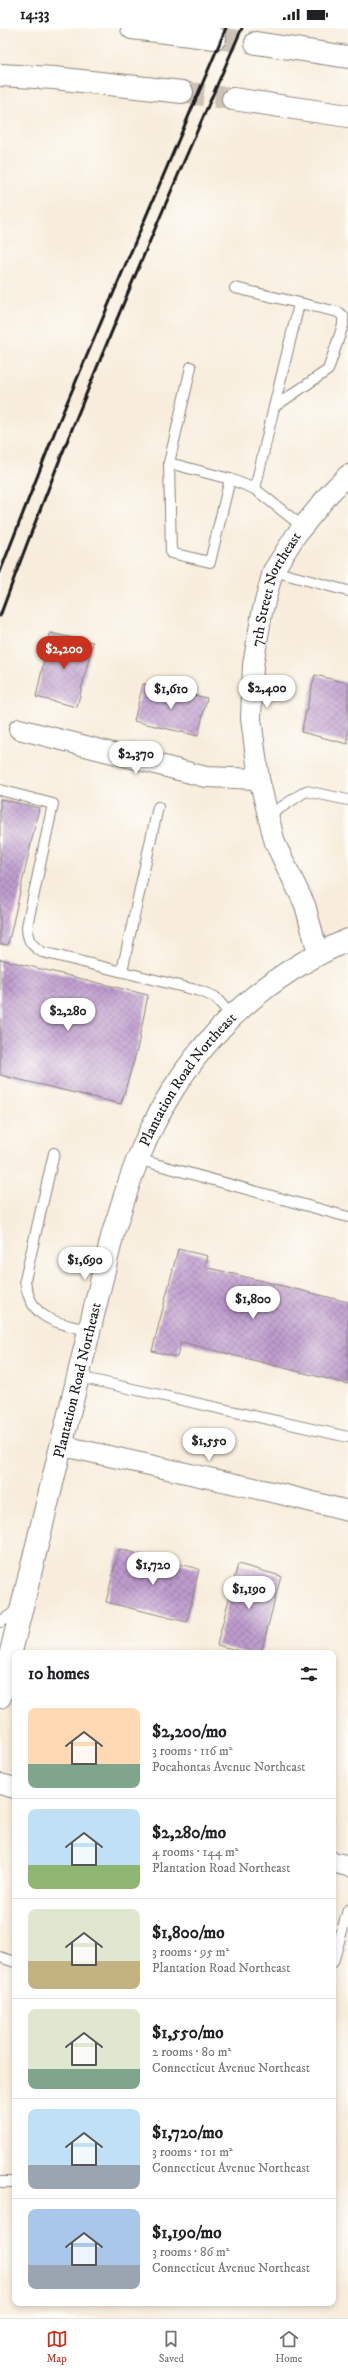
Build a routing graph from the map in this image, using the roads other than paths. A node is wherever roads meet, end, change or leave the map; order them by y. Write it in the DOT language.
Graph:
graph roads {
  1 [pos="132,28"];
  2 [pos="215,38"];
  3 [pos="256,43"];
  4 [pos="348,57"];
  5 [pos="0,75"];
  6 [pos="182,92"];
  7 [pos="233,99"];
  8 [pos="348,116"];
  9 [pos="234,288"];
  10 [pos="299,304"];
  11 [pos="191,367"];
  12 [pos="274,407"];
  13 [pos="169,463"];
  14 [pos="348,475"];
  15 [pos="230,479"];
  16 [pos="255,489"];
  17 [pos="303,527"];
  18 [pos="273,571"];
  19 [pos="348,591"];
  20 [pos="19,729"];
  21 [pos="259,779"];
  22 [pos="0,790"];
  23 [pos="348,800"];
  24 [pos="158,807"];
  25 [pos="268,816"];
  26 [pos="348,940"];
  27 [pos="318,953"];
  28 [pos="122,972"];
  29 [pos="232,1016"];
  30 [pos="54,1153"];
  31 [pos="137,1159"];
  32 [pos="348,1217"];
  33 [pos="90,1331"];
  34 [pos="79,1377"];
  35 [pos="348,1437"];
  36 [pos="63,1446"];
  37 [pos="348,1511"];
  38 [pos="25,1597"];
  39 [pos="0,1622"];
  40 [pos="5,1658"];
  41 [pos="0,1697"];
  42 [pos="0,1784"];
  43 [pos="12,1787"];
  44 [pos="336,1863"];
  45 [pos="348,1866"];
  46 [pos="348,1910"];
  47 [pos="336,1952"];
  48 [pos="0,1957"];
  49 [pos="12,1961"];
  50 [pos="0,2182"];
  51 [pos="11,2182"];
  1 -- 2 [label="main road"];
  3 -- 4 [label="main road"];
  5 -- 6 [label="main road"];
  7 -- 8 [label="main road"];
  9 -- 10 [label="lane"];
  10 -- 12 [label="lane"];
  10 -- 12 [label="lane"];
  11 -- 13 [label="lane"];
  12 -- 16 [label="lane"];
  13 -- 15 [label="lane"];
  13 -- 15 [label="lane"];
  14 -- 17 [label="street, 7th Street Northeast"];
  15 -- 16 [label="lane"];
  16 -- 17 [label="lane"];
  17 -- 18 [label="street, 7th Street Northeast"];
  18 -- 19 [label="lane"];
  18 -- 21 [label="street, 7th Street Northeast"];
  20 -- 21 [label="street"];
  21 -- 25 [label="street, 7th Street Northeast"];
  22 -- 28 [label="lane"];
  23 -- 25 [label="lane"];
  24 -- 28 [label="lane"];
  25 -- 27 [label="street, 7th Street Northeast"];
  26 -- 27 [label="main road, Plantation Road Northeast"];
  27 -- 29 [label="main road, Plantation Road Northeast"];
  28 -- 29 [label="lane"];
  29 -- 31 [label="main road, Plantation Road Northeast"];
  30 -- 33 [label="lane"];
  31 -- 32 [label="lane"];
  31 -- 33 [label="main road, Plantation Road Northeast"];
  33 -- 34 [label="main road, Plantation Road Northeast"];
  34 -- 35 [label="lane"];
  34 -- 36 [label="main road, Plantation Road Northeast"];
  36 -- 37 [label="street"];
  36 -- 38 [label="main road, Plantation Road Northeast"];
  38 -- 39 [label="lane"];
  38 -- 40 [label="main road, Plantation Road Northeast"];
  40 -- 41 [label="main road, Plantation Road Northeast"];
  42 -- 43 [label="street"];
  44 -- 45 [label="street"];
  46 -- 47 [label="lane"];
  48 -- 49 [label="lane"];
  50 -- 51 [label="lane"];
}
